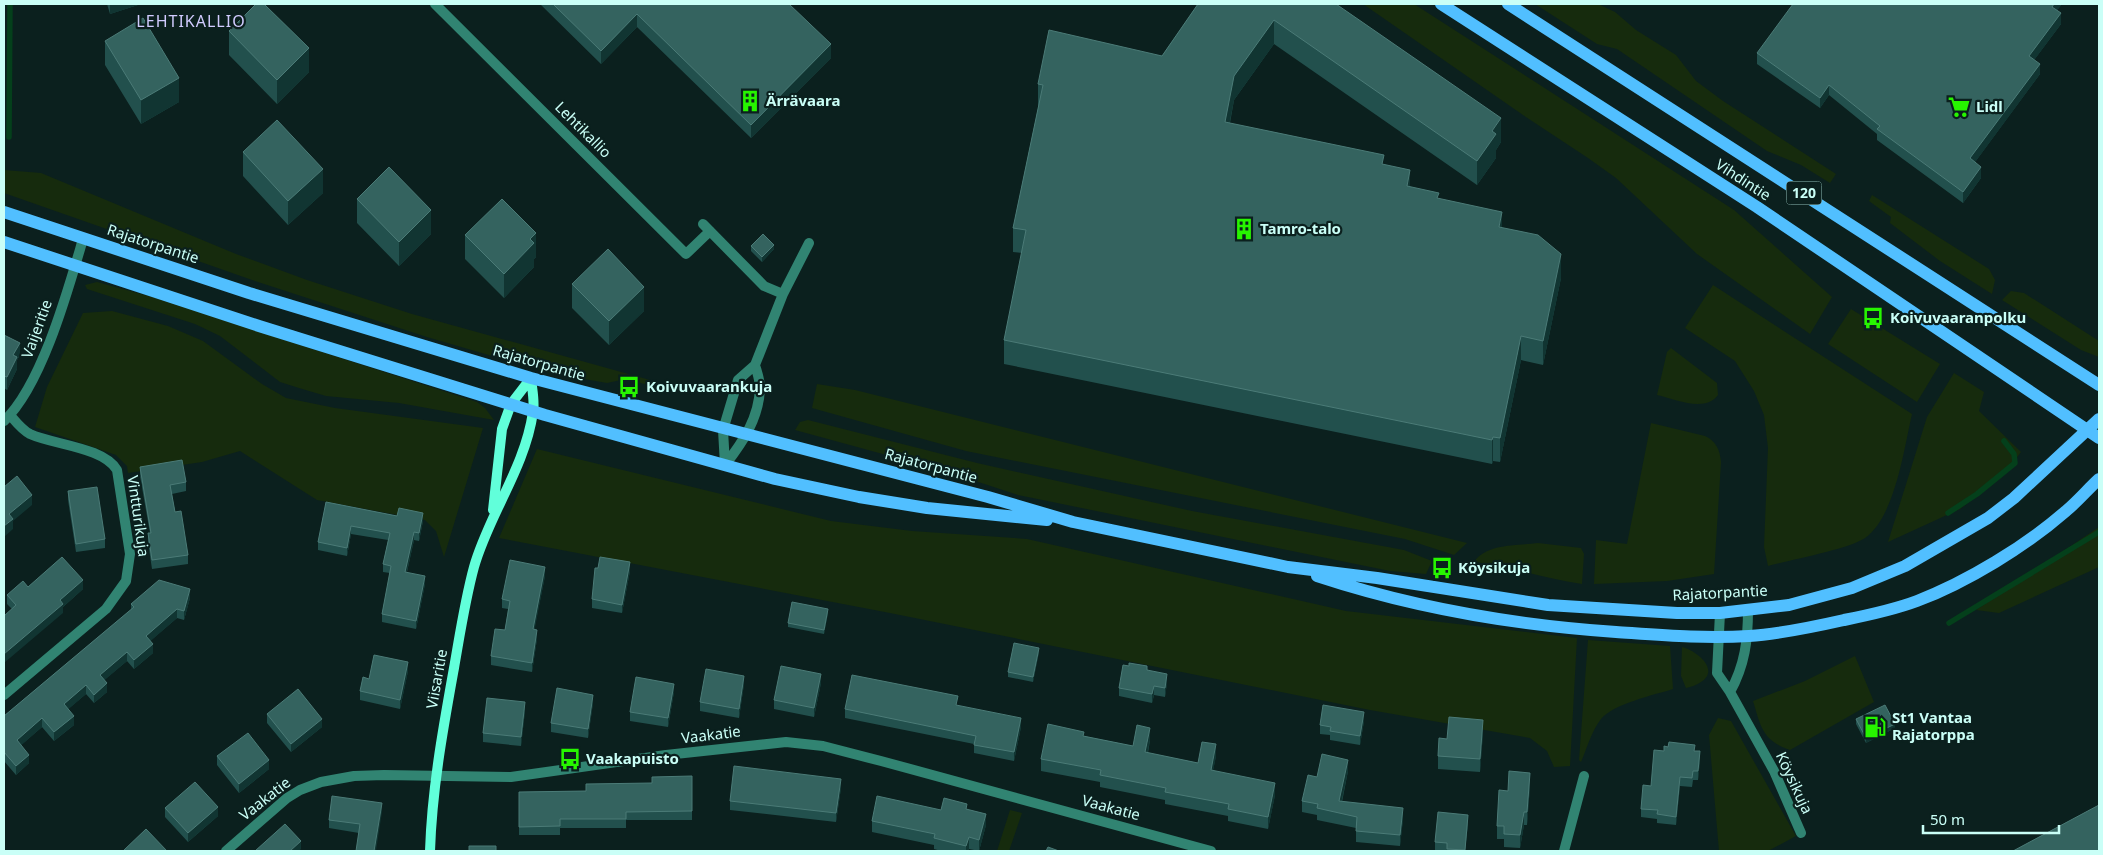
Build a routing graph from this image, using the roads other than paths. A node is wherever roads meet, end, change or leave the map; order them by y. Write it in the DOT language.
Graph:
graph roads {
  1 [pos="435,4"];
  2 [pos="1441,4"];
  3 [pos="1508,4"];
  4 [pos="4,212"];
  5 [pos="83,239"];
  6 [pos="4,242"];
  7 [pos="810,243"];
  8 [pos="76,265"];
  9 [pos="783,294"];
  10 [pos="755,365"];
  11 [pos="531,378"];
  12 [pos="2099,385"];
  13 [pos="511,404"];
  14 [pos="533,411"];
  15 [pos="7,418"];
  16 [pos="2099,419"];
  17 [pos="723,430"];
  18 [pos="2086,430"];
  19 [pos="748,435"];
  20 [pos="2099,438"];
  21 [pos="725,465"];
  22 [pos="2099,479"];
  23 [pos="492,516"];
  24 [pos="1072,522"];
  25 [pos="1288,567"];
  26 [pos="1748,609"];
  27 [pos="1720,612"];
  28 [pos="1748,636"];
  29 [pos="1718,637"];
  30 [pos="1730,692"];
  31 [pos="4,695"];
  32 [pos="434,775"];
  33 [pos="1584,776"];
  34 [pos="1801,833"];
  35 [pos="226,851"];
  36 [pos="430,851"];
  37 [pos="1211,851"];
  38 [pos="1564,851"];
  1 -- 9 [label="street, Lehtikallio"];
  2 -- 18 [label="main road, Vihdintie / 120"];
  3 -- 12 [label="main road, Vihdintie / 120"];
  4 -- 5 [label="main road, Rajatorpantie"];
  5 -- 8 [label="street, Vaijeritie"];
  5 -- 11 [label="main road, Rajatorpantie"];
  6 -- 8 [label="main road, Rajatorpantie"];
  7 -- 9 [label="street"];
  8 -- 13 [label="main road, Rajatorpantie"];
  8 -- 15 [label="street, Vaijeritie"];
  9 -- 10 [label="street"];
  10 -- 17 [label="street"];
  10 -- 19 [label="street"];
  11 -- 13 [label="street, Viisaritie"];
  11 -- 14 [label="street, Viisaritie"];
  11 -- 17 [label="main road, Rajatorpantie"];
  13 -- 14 [label="main road, Rajatorpantie"];
  13 -- 23 [label="street, Viisaritie"];
  14 -- 21 [label="main road, Rajatorpantie"];
  14 -- 23 [label="street, Viisaritie"];
  15 -- 31 [label="street, Vintturikuja"];
  16 -- 18 [label="main road, Rajatorpantie"];
  17 -- 19 [label="main road, Rajatorpantie"];
  17 -- 21 [label="street"];
  18 -- 20 [label="main road, Vihdintie / 120"];
  18 -- 26 [label="main road, Rajatorpantie"];
  19 -- 21 [label="street"];
  19 -- 24 [label="main road, Rajatorpantie"];
  21 -- 24 [label="main road, Rajatorpantie"];
  22 -- 28 [label="main road, Rajatorpantie"];
  23 -- 32 [label="street, Viisaritie"];
  24 -- 25 [label="main road, Rajatorpantie"];
  25 -- 27 [label="main road, Rajatorpantie"];
  25 -- 29 [label="main road, Rajatorpantie"];
  26 -- 27 [label="main road, Rajatorpantie"];
  26 -- 28 [label="street"];
  27 -- 29 [label="street, Köysikuja"];
  28 -- 29 [label="main road, Rajatorpantie"];
  28 -- 30 [label="street"];
  29 -- 30 [label="street, Köysikuja"];
  30 -- 34 [label="street, Köysikuja"];
  32 -- 35 [label="street, Vaakatie"];
  32 -- 36 [label="street, Viisaritie"];
  32 -- 37 [label="street, Vaakatie"];
  33 -- 38 [label="street"];
}
